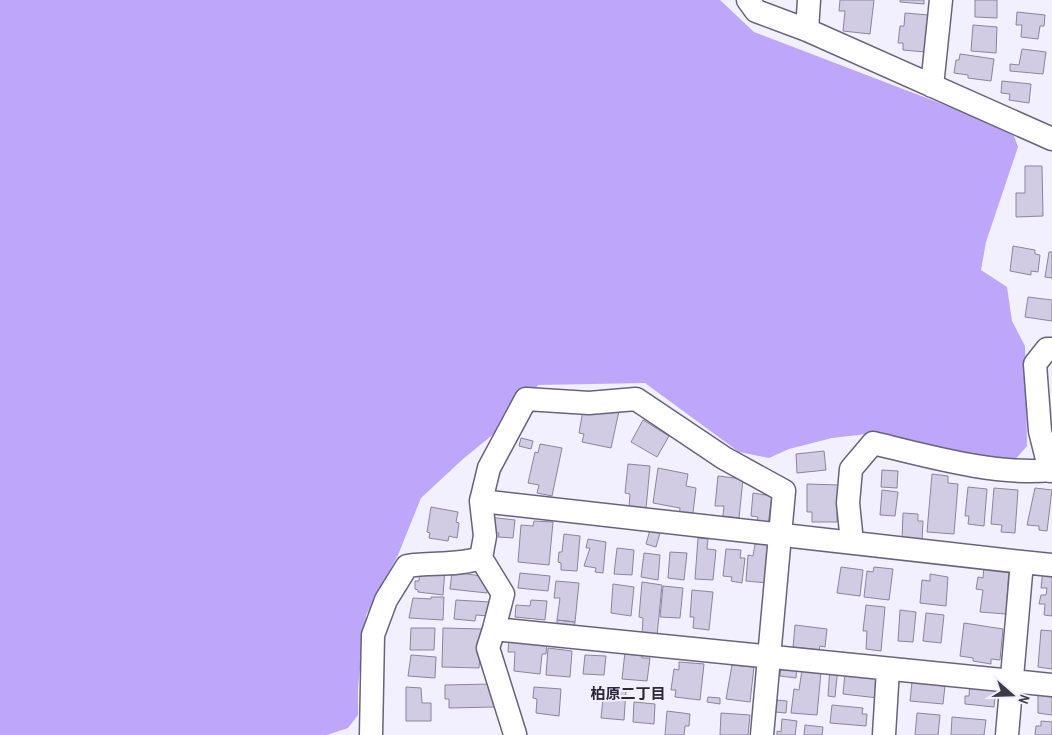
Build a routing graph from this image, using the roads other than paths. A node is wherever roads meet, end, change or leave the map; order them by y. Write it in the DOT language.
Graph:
graph roads {
  1 [pos="748,0"];
  2 [pos="809,0"];
  3 [pos="941,0"];
  4 [pos="807,30"];
  5 [pos="932,86"];
  6 [pos="1052,139"];
  7 [pos="1052,349"];
  8 [pos="1051,471"];
  9 [pos="481,502"];
  10 [pos="782,534"];
  11 [pos="852,542"];
  12 [pos="481,558"];
  13 [pos="1022,562"];
  14 [pos="1052,565"];
  15 [pos="494,629"];
  16 [pos="768,657"];
  17 [pos="888,669"];
  18 [pos="1010,681"];
  19 [pos="1052,685"];
  20 [pos="371,735"];
  21 [pos="511,735"];
  22 [pos="762,735"];
  23 [pos="884,735"];
  24 [pos="1007,735"];
  1 -- 4 [label="street"];
  2 -- 4 [label="street"];
  3 -- 5 [label="street"];
  4 -- 5 [label="street"];
  5 -- 6 [label="street"];
  7 -- 8 [label="street"];
  8 -- 11 [label="street"];
  9 -- 10 [label="street"];
  9 -- 10 [label="street"];
  9 -- 12 [label="street"];
  10 -- 11 [label="street"];
  10 -- 16 [label="street"];
  11 -- 13 [label="street"];
  12 -- 15 [label="street"];
  12 -- 20 [label="street"];
  13 -- 14 [label="street"];
  13 -- 18 [label="street"];
  15 -- 16 [label="street"];
  15 -- 21 [label="street"];
  16 -- 17 [label="street"];
  16 -- 22 [label="street"];
  17 -- 18 [label="street"];
  17 -- 23 [label="street"];
  18 -- 19 [label="street"];
  18 -- 24 [label="street"];
}
